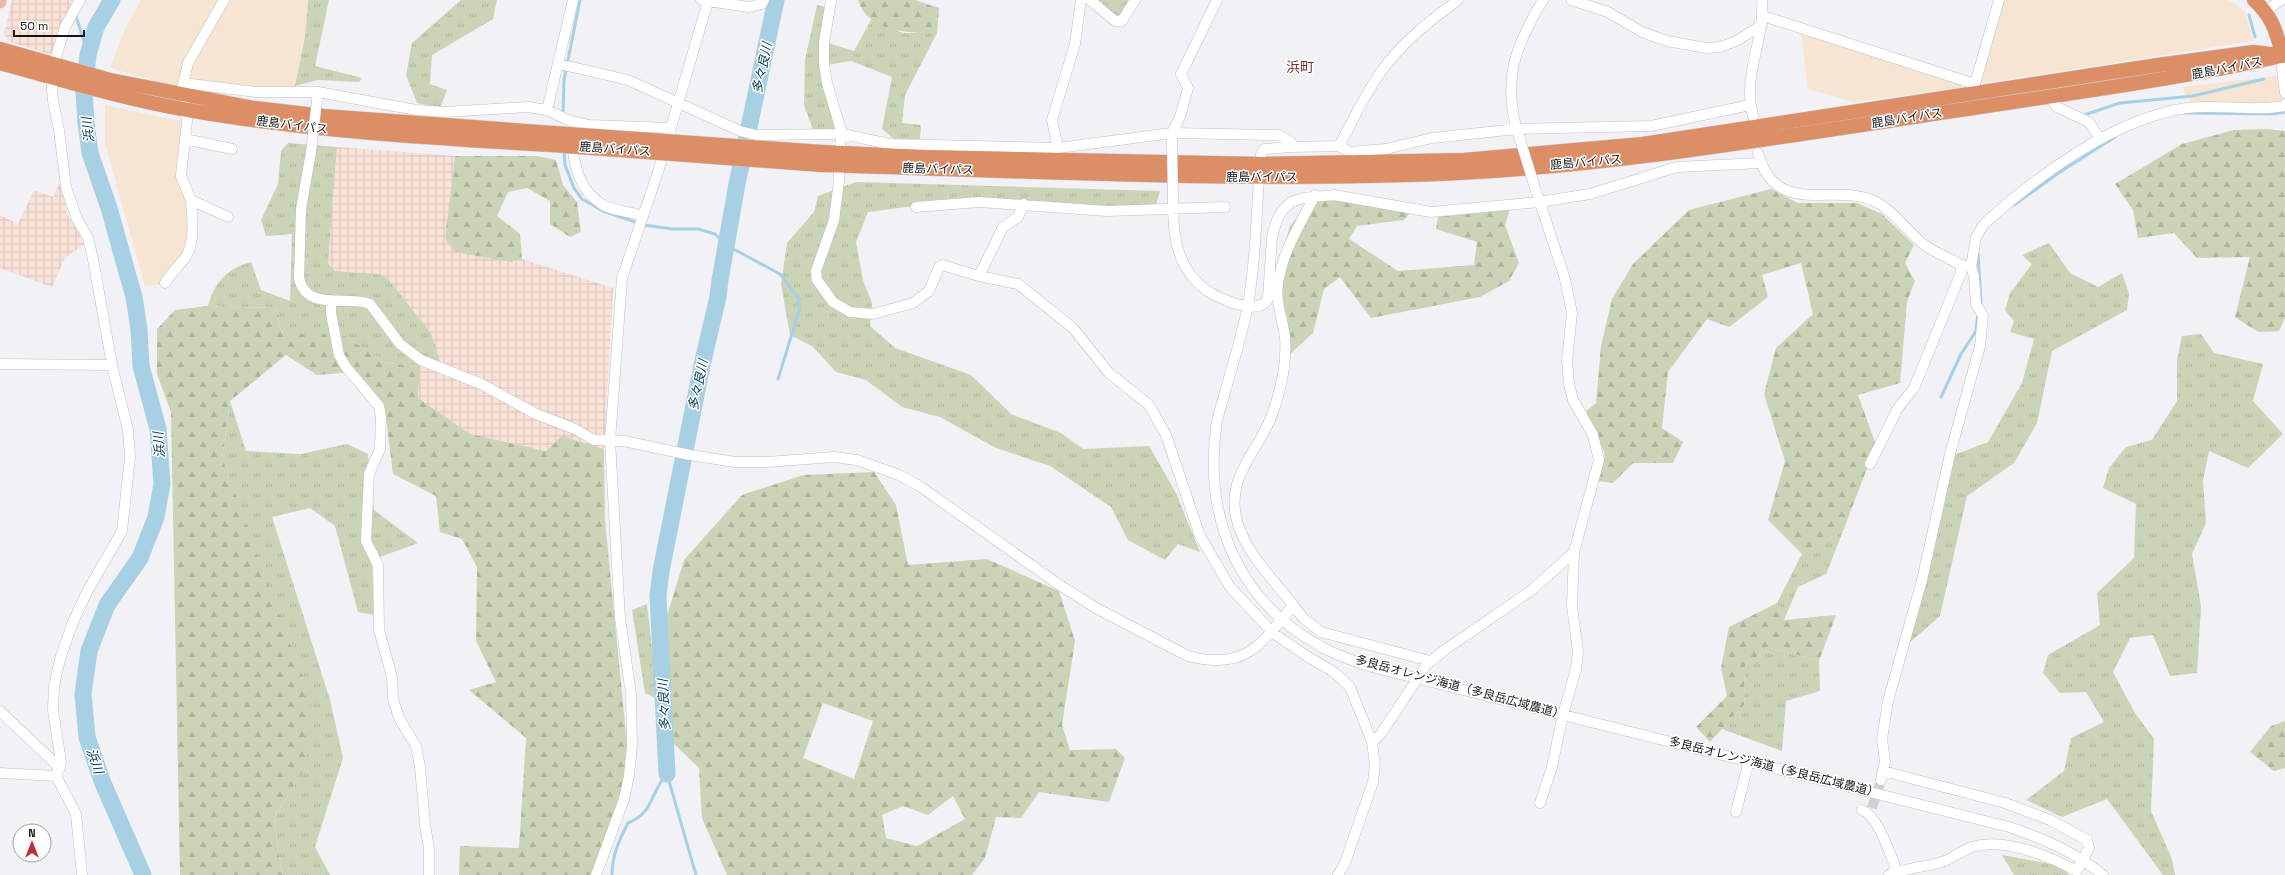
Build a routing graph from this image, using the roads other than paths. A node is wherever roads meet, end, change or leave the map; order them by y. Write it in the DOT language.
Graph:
graph roads {
  1 [pos="80,0"];
  2 [pos="224,0"];
  3 [pos="574,0"];
  4 [pos="764,0"];
  5 [pos="830,0"];
  6 [pos="1081,0"];
  7 [pos="1090,0"];
  8 [pos="1135,0"];
  9 [pos="1217,0"];
  10 [pos="1458,0"];
  11 [pos="1542,0"];
  12 [pos="1571,0"];
  13 [pos="1762,0"];
  14 [pos="1999,0"];
  15 [pos="2254,0"];
  16 [pos="2281,0"];
  17 [pos="705,1"];
  18 [pos="2266,11"];
  19 [pos="1763,21"];
  20 [pos="0,49"];
  21 [pos="2284,56"];
  22 [pos="0,63"];
  23 [pos="559,64"];
  24 [pos="57,72"];
  25 [pos="110,87"];
  26 [pos="1975,88"];
  27 [pos="183,89"];
  28 [pos="2285,93"];
  29 [pos="317,96"];
  30 [pos="2049,96"];
  31 [pos="678,101"];
  32 [pos="2285,104"];
  33 [pos="1750,105"];
  34 [pos="1975,108"];
  35 [pos="187,110"];
  36 [pos="547,110"];
  37 [pos="1753,116"];
  38 [pos="570,121"];
  39 [pos="669,128"];
  40 [pos="1518,132"];
  41 [pos="842,134"];
  42 [pos="1172,137"];
  43 [pos="185,139"];
  44 [pos="553,139"];
  45 [pos="2100,139"];
  46 [pos="1340,146"];
  47 [pos="1292,147"];
  48 [pos="1058,148"];
  49 [pos="232,149"];
  50 [pos="839,159"];
  51 [pos="1259,170"];
  52 [pos="1315,195"];
  53 [pos="191,200"];
  54 [pos="1539,202"];
  55 [pos="1024,204"];
  56 [pos="1173,204"];
  57 [pos="916,206"];
  58 [pos="1225,207"];
  59 [pos="643,216"];
  60 [pos="228,217"];
  61 [pos="1966,266"];
  62 [pos="978,276"];
  63 [pos="165,283"];
  64 [pos="331,301"];
  65 [pos="1248,306"];
  66 [pos="0,364"];
  67 [pos="112,365"];
  68 [pos="610,441"];
  69 [pos="1870,464"];
  70 [pos="1574,552"];
  71 [pos="1293,605"];
  72 [pos="1282,620"];
  73 [pos="1273,633"];
  74 [pos="1428,663"];
  75 [pos="0,711"];
  76 [pos="1563,714"];
  77 [pos="1372,742"];
  78 [pos="1749,761"];
  79 [pos="58,772"];
  80 [pos="0,773"];
  81 [pos="1540,803"];
  82 [pos="1868,810"];
  83 [pos="1736,812"];
  84 [pos="2084,860"];
  85 [pos="2079,873"];
  86 [pos="1893,874"];
  87 [pos="82,875"];
  88 [pos="429,875"];
  89 [pos="596,875"];
  90 [pos="1338,875"];
  91 [pos="2103,875"];
  1 -- 24 [label="street"];
  2 -- 27 [label="street"];
  3 -- 23 [label="street"];
  4 -- 17 [label="street"];
  5 -- 41 [label="street"];
  6 -- 48 [label="street"];
  7 -- 8 [label="street"];
  9 -- 42 [label="street"];
  10 -- 46 [label="street"];
  11 -- 40 [label="street"];
  12 -- 19 [label="street"];
  13 -- 19 [label="street"];
  14 -- 26 [label="street"];
  15 -- 18 [label="highway"];
  16 -- 18 [label="street"];
  17 -- 31 [label="street"];
  18 -- 21 [label="highway"];
  19 -- 26 [label="street"];
  19 -- 33 [label="street"];
  20 -- 24 [label="highway, 鹿島バイパス"];
  21 -- 26 [label="highway, 鹿島バイパス"];
  21 -- 28 [label="street"];
  21 -- 30 [label="highway, 鹿島バイパス"];
  22 -- 24 [label="highway, 鹿島バイパス"];
  23 -- 31 [label="street"];
  23 -- 36 [label="street"];
  24 -- 25 [label="highway, 鹿島バイパス"];
  24 -- 67 [label="street"];
  25 -- 27 [label="highway, 鹿島バイパス"];
  25 -- 35 [label="highway, 鹿島バイパス"];
  26 -- 34 [label="street"];
  26 -- 51 [label="highway, 鹿島バイパス"];
  27 -- 29 [label="street"];
  27 -- 35 [label="street"];
  27 -- 44 [label="highway, 鹿島バイパス"];
  29 -- 36 [label="street"];
  29 -- 64 [label="street, bridge"];
  30 -- 34 [label="highway, 鹿島バイパス"];
  30 -- 45 [label="street"];
  31 -- 39 [label="street"];
  31 -- 41 [label="street"];
  32 -- 45 [label="street"];
  33 -- 37 [label="street"];
  33 -- 40 [label="street"];
  34 -- 51 [label="highway, 鹿島バイパス"];
  35 -- 43 [label="street"];
  35 -- 44 [label="highway, 鹿島バイパス"];
  36 -- 38 [label="street"];
  38 -- 39 [label="street"];
  38 -- 59 [label="street"];
  39 -- 59 [label="street"];
  40 -- 46 [label="street"];
  40 -- 54 [label="street, bridge"];
  41 -- 48 [label="street"];
  41 -- 50 [label="street"];
  42 -- 47 [label="street"];
  42 -- 48 [label="street"];
  42 -- 56 [label="street, bridge"];
  43 -- 49 [label="street"];
  43 -- 53 [label="street"];
  44 -- 50 [label="highway, 鹿島バイパス, bridge"];
  45 -- 61 [label="street"];
  46 -- 47 [label="street"];
  47 -- 51 [label="street"];
  50 -- 51 [label="highway, 鹿島バイパス"];
  50 -- 62 [label="street"];
  51 -- 65 [label="street, 多良岳オレンジ海道（多良岳広域農道）"];
  52 -- 54 [label="street"];
  52 -- 65 [label="street"];
  52 -- 71 [label="street"];
  53 -- 60 [label="street"];
  53 -- 63 [label="street"];
  54 -- 61 [label="street"];
  54 -- 70 [label="street"];
  55 -- 56 [label="street"];
  55 -- 57 [label="street"];
  55 -- 62 [label="street"];
  56 -- 58 [label="street"];
  56 -- 65 [label="street"];
  59 -- 68 [label="street"];
  61 -- 69 [label="street"];
  61 -- 84 [label="street"];
  62 -- 73 [label="street"];
  64 -- 68 [label="street"];
  64 -- 88 [label="street"];
  65 -- 72 [label="street, 多良岳オレンジ海道（多良岳広域農道）"];
  66 -- 67 [label="street"];
  67 -- 79 [label="street"];
  68 -- 73 [label="street"];
  68 -- 89 [label="street"];
  70 -- 74 [label="street"];
  70 -- 76 [label="street"];
  71 -- 72 [label="street"];
  71 -- 74 [label="street"];
  72 -- 73 [label="street"];
  72 -- 76 [label="street, 多良岳オレンジ海道（多良岳広域農道）"];
  73 -- 77 [label="street"];
  74 -- 77 [label="street, bridge"];
  75 -- 79 [label="street"];
  76 -- 78 [label="street, 多良岳オレンジ海道（多良岳広域農道）"];
  76 -- 81 [label="street"];
  77 -- 90 [label="street"];
  78 -- 83 [label="street"];
  78 -- 84 [label="street, 多良岳オレンジ海道（多良岳広域農道）"];
  79 -- 80 [label="street"];
  79 -- 87 [label="street"];
  82 -- 86 [label="street"];
  84 -- 85 [label="street"];
  84 -- 91 [label="street, 多良岳オレンジ海道（多良岳広域農道）"];
  85 -- 86 [label="street"];
}
